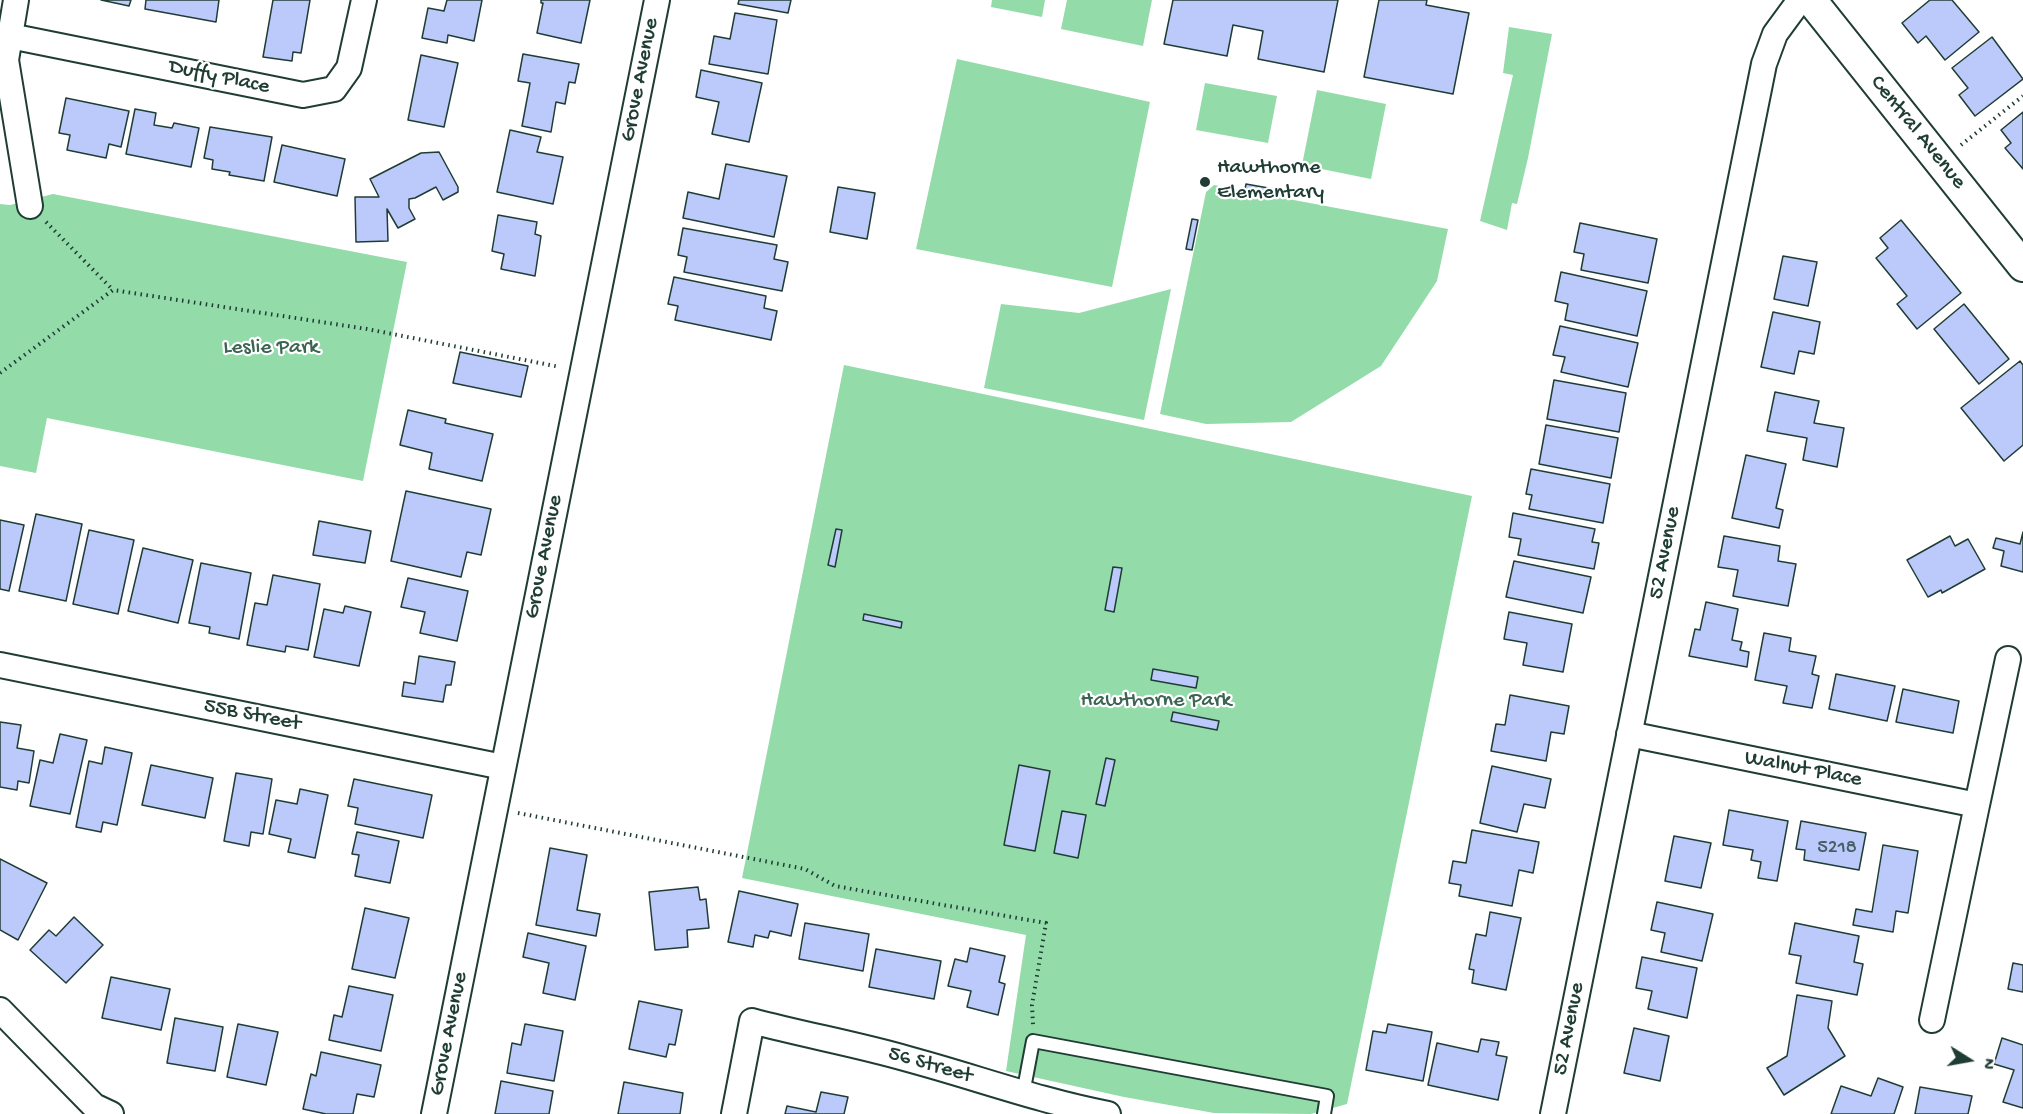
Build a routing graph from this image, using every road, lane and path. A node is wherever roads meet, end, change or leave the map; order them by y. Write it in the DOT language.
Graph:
graph roads {
  1 [pos="16,0"];
  2 [pos="364,0"];
  3 [pos="657,0"];
  4 [pos="1800,0"];
  5 [pos="1810,0"];
  6 [pos="10,36"];
  7 [pos="2023,96"];
  8 [pos="1940,162"];
  9 [pos="30,206"];
  10 [pos="2023,266"];
  11 [pos="113,290"];
  12 [pos="582,371"];
  13 [pos="0,373"];
  14 [pos="2008,659"];
  15 [pos="0,665"];
  16 [pos="1629,734"];
  17 [pos="503,767"];
  18 [pos="1977,805"];
  19 [pos="495,808"];
  20 [pos="0,1010"];
  21 [pos="1932,1020"];
  22 [pos="1033,1041"];
  23 [pos="1023,1094"];
  24 [pos="111,1114"];
  25 [pos="434,1114"];
  26 [pos="734,1114"];
  27 [pos="1108,1114"];
  28 [pos="1324,1114"];
  29 [pos="1553,1114"];
  1 -- 6 [label="street"];
  2 -- 6 [label="street, Duffy Place"];
  3 -- 12 [label="street, Grove Avenue"];
  4 -- 16 [label="street, 52 Avenue"];
  5 -- 8 [label="street, Central Avenue"];
  6 -- 9 [label="street"];
  7 -- 8 [label="path"];
  8 -- 10 [label="street, Central Avenue"];
  9 -- 11 [label="path"];
  11 -- 12 [label="path"];
  11 -- 13 [label="path"];
  12 -- 17 [label="street, Grove Avenue"];
  14 -- 18 [label="street"];
  15 -- 17 [label="street, 55B Street"];
  16 -- 18 [label="street, Walnut Place"];
  16 -- 29 [label="street, 52 Avenue"];
  17 -- 19 [label="street, Grove Avenue"];
  18 -- 21 [label="street"];
  19 -- 22 [label="path"];
  19 -- 25 [label="street, Grove Avenue"];
  20 -- 24 [label="street"];
  22 -- 23 [label="lane"];
  22 -- 28 [label="lane"];
  23 -- 26 [label="street, 56 Street"];
  23 -- 27 [label="street, 56 Street"];
}
